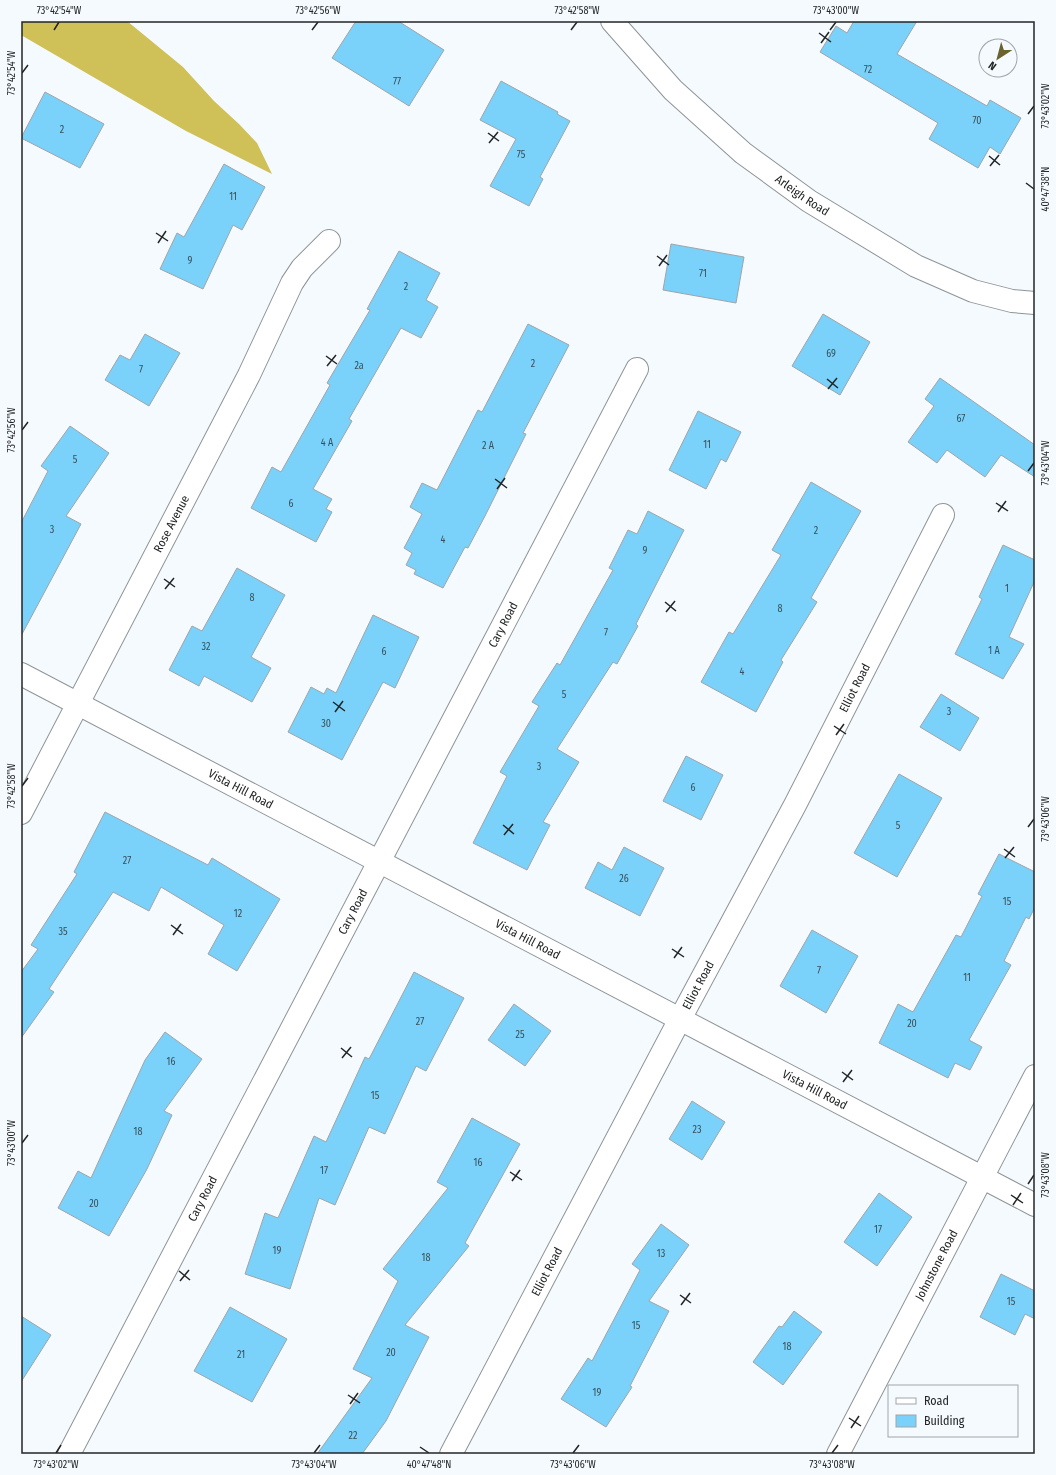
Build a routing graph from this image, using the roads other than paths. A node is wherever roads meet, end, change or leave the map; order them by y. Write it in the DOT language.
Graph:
graph roads {
  1 [pos="612,21"];
  2 [pos="329,241"];
  3 [pos="1035,303"];
  4 [pos="637,369"];
  5 [pos="943,515"];
  6 [pos="21,674"];
  7 [pos="78,704"];
  8 [pos="21,814"];
  9 [pos="379,861"];
  10 [pos="680,1019"];
  11 [pos="1035,1076"];
  12 [pos="982,1177"];
  13 [pos="1035,1205"];
  14 [pos="69,1454"];
  15 [pos="452,1454"];
  16 [pos="838,1454"];
  1 -- 3 [label="street, Arleigh Road"];
  2 -- 7 [label="street, Rose Avenue"];
  4 -- 9 [label="street, Cary Road"];
  5 -- 10 [label="street, Elliot Road"];
  6 -- 7 [label="street, Vista Hill Road"];
  7 -- 8 [label="street, Rose Avenue"];
  7 -- 9 [label="street, Vista Hill Road"];
  9 -- 10 [label="street, Vista Hill Road"];
  9 -- 14 [label="street, Cary Road"];
  10 -- 12 [label="street, Vista Hill Road"];
  10 -- 15 [label="street, Elliot Road"];
  11 -- 12 [label="street, Johnstone Road"];
  12 -- 13 [label="street, Vista Hill Road"];
  12 -- 16 [label="street, Johnstone Road"];
}
